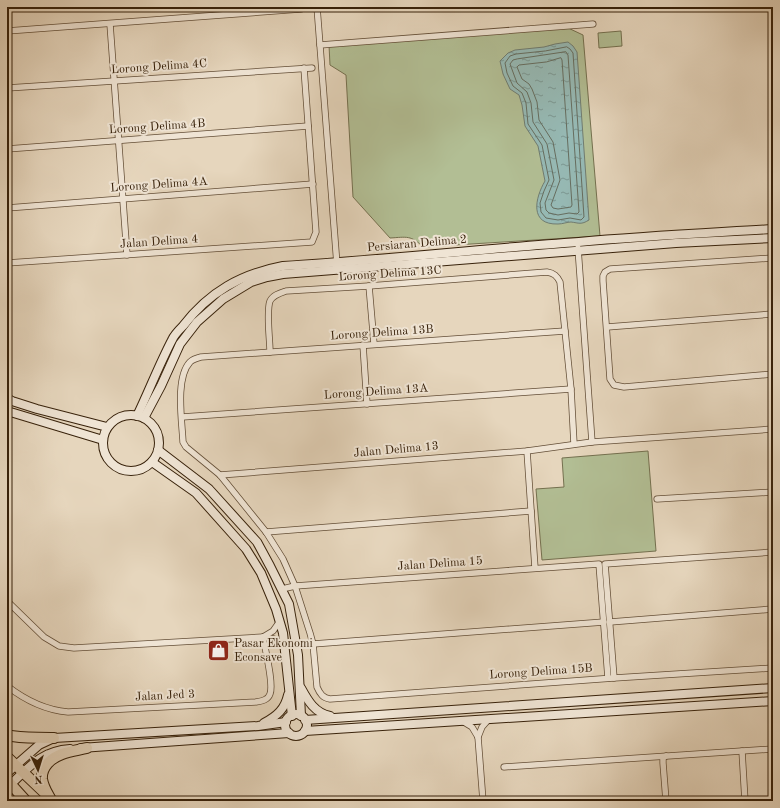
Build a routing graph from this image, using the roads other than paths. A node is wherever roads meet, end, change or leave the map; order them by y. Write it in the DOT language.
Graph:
graph roads {
  1 [pos="317,7"];
  2 [pos="301,9"];
  3 [pos="110,24"];
  4 [pos="593,24"];
  5 [pos="7,32"];
  6 [pos="320,45"];
  7 [pos="304,68"];
  8 [pos="312,68"];
  9 [pos="114,81"];
  10 [pos="7,88"];
  11 [pos="308,126"];
  12 [pos="118,141"];
  13 [pos="7,149"];
  14 [pos="313,184"];
  15 [pos="123,199"];
  16 [pos="7,208"];
  17 [pos="773,229"];
  18 [pos="773,238"];
  19 [pos="578,242"];
  20 [pos="578,252"];
  21 [pos="126,255"];
  22 [pos="773,258"];
  23 [pos="7,264"];
  24 [pos="337,266"];
  25 [pos="369,286"];
  26 [pos="773,314"];
  27 [pos="607,327"];
  28 [pos="565,331"];
  29 [pos="374,344"];
  30 [pos="363,345"];
  31 [pos="270,352"];
  32 [pos="773,374"];
  33 [pos="571,389"];
  34 [pos="7,398"];
  35 [pos="367,404"];
  36 [pos="7,411"];
  37 [pos="140,417"];
  38 [pos="182,417"];
  39 [pos="108,427"];
  40 [pos="773,429"];
  41 [pos="103,440"];
  42 [pos="592,442"];
  43 [pos="574,444"];
  44 [pos="158,450"];
  45 [pos="527,451"];
  46 [pos="152,462"];
  47 [pos="220,475"];
  48 [pos="773,492"];
  49 [pos="657,499"];
  50 [pos="531,511"];
  51 [pos="266,532"];
  52 [pos="773,552"];
  53 [pos="602,564"];
  54 [pos="535,568"];
  55 [pos="295,586"];
  56 [pos="267,587"];
  57 [pos="282,589"];
  58 [pos="7,600"];
  59 [pos="273,603"];
  60 [pos="773,609"];
  61 [pos="280,621"];
  62 [pos="607,622"];
  63 [pos="263,637"];
  64 [pos="313,644"];
  65 [pos="285,647"];
  66 [pos="773,668"];
  67 [pos="611,678"];
  68 [pos="7,686"];
  69 [pos="300,687"];
  70 [pos="773,688"];
  71 [pos="290,690"];
  72 [pos="773,701"];
  73 [pos="292,716"];
  74 [pos="339,717"];
  75 [pos="303,718"];
  76 [pos="489,719"];
  77 [pos="460,720"];
  78 [pos="286,722"];
  79 [pos="258,726"];
  80 [pos="305,730"];
  81 [pos="289,733"];
  82 [pos="7,735"];
  83 [pos="478,737"];
  84 [pos="54,738"];
  85 [pos="87,748"];
  86 [pos="773,749"];
  87 [pos="742,751"];
  88 [pos="666,756"];
  89 [pos="7,757"];
  90 [pos="504,767"];
  91 [pos="20,769"];
  92 [pos="7,773"];
  93 [pos="9,782"];
  94 [pos="52,800"];
  95 [pos="26,801"];
  96 [pos="483,801"];
  97 [pos="666,801"];
  98 [pos="745,801"];
  1 -- 6 [label="street"];
  2 -- 3 [label="street"];
  3 -- 5 [label="street"];
  3 -- 9 [label="street"];
  4 -- 6 [label="street"];
  6 -- 24 [label="street"];
  7 -- 8 [label="street, Lorong Delima 4C"];
  7 -- 9 [label="street, Lorong Delima 4C"];
  7 -- 11 [label="street"];
  9 -- 10 [label="street, Lorong Delima 4C"];
  9 -- 12 [label="street"];
  11 -- 12 [label="street, Lorong Delima 4B"];
  11 -- 14 [label="street"];
  12 -- 13 [label="street, Lorong Delima 4B"];
  12 -- 15 [label="street"];
  14 -- 15 [label="street, Lorong Delima 4A"];
  14 -- 21 [label="street, Jalan Delima 4"];
  15 -- 16 [label="street, Lorong Delima 4A"];
  15 -- 21 [label="street"];
  17 -- 19 [label="street, Persiaran Delima 2"];
  18 -- 20 [label="street, Persiaran Delima 2"];
  19 -- 20 [label="street"];
  19 -- 24 [label="street, Persiaran Delima 2"];
  20 -- 24 [label="street, Persiaran Delima 2"];
  20 -- 42 [label="street"];
  21 -- 23 [label="street, Jalan Delima 4"];
  22 -- 27 [label="street"];
  24 -- 37 [label="street, Persiaran Delima 2"];
  25 -- 28 [label="street, Lorong Delima 13C"];
  25 -- 29 [label="street"];
  25 -- 31 [label="street, Lorong Delima 13C"];
  26 -- 27 [label="street"];
  27 -- 32 [label="street"];
  28 -- 29 [label="street, Lorong Delima 13B"];
  28 -- 33 [label="street"];
  29 -- 30 [label="street, Lorong Delima 13B"];
  30 -- 31 [label="street, Lorong Delima 13B"];
  30 -- 35 [label="street"];
  31 -- 38 [label="street, Lorong Delima 13B"];
  33 -- 35 [label="street, Lorong Delima 13A"];
  33 -- 43 [label="street"];
  34 -- 39 [label="street"];
  35 -- 38 [label="street, Lorong Delima 13A"];
  36 -- 41 [label="street"];
  37 -- 39 [label="street"];
  37 -- 44 [label="street"];
  38 -- 47 [label="street"];
  39 -- 41 [label="street"];
  40 -- 42 [label="street"];
  41 -- 46 [label="street"];
  42 -- 43 [label="street, Jalan Delima 13"];
  43 -- 45 [label="street, Jalan Delima 13"];
  44 -- 46 [label="street"];
  44 -- 57 [label="street"];
  45 -- 47 [label="street, Jalan Delima 13"];
  45 -- 50 [label="street"];
  46 -- 56 [label="street"];
  47 -- 51 [label="street"];
  48 -- 49 [label="street"];
  50 -- 51 [label="street"];
  50 -- 54 [label="street"];
  51 -- 55 [label="street"];
  52 -- 53 [label="street, Jalan Delima 15"];
  53 -- 54 [label="street, Jalan Delima 15"];
  53 -- 62 [label="street"];
  54 -- 55 [label="street, Jalan Delima 15"];
  55 -- 57 [label="street, Jalan Delima 15"];
  55 -- 64 [label="street"];
  56 -- 57 [label="street"];
  56 -- 59 [label="street"];
  57 -- 59 [label="street"];
  57 -- 69 [label="street"];
  58 -- 63 [label="street"];
  59 -- 61 [label="street"];
  60 -- 62 [label="street"];
  61 -- 63 [label="street"];
  61 -- 65 [label="street"];
  62 -- 64 [label="street"];
  62 -- 67 [label="street"];
  63 -- 65 [label="street"];
  63 -- 68 [label="street, Jalan Jed 3"];
  64 -- 67 [label="street, Lorong Delima 15B"];
  65 -- 71 [label="street"];
  66 -- 67 [label="street, Lorong Delima 15B"];
  69 -- 74 [label="street"];
  69 -- 75 [label="street"];
  70 -- 74 [label="street"];
  71 -- 73 [label="street"];
  71 -- 79 [label="street"];
  72 -- 76 [label="street"];
  73 -- 75 [label="street"];
  73 -- 78 [label="street"];
  74 -- 75 [label="street"];
  74 -- 80 [label="street"];
  75 -- 80 [label="street"];
  76 -- 77 [label="street"];
  76 -- 83 [label="street"];
  77 -- 80 [label="street"];
  77 -- 83 [label="street"];
  78 -- 79 [label="street"];
  78 -- 81 [label="street"];
  79 -- 84 [label="street"];
  80 -- 81 [label="street"];
  81 -- 85 [label="street"];
  82 -- 84 [label="highway"];
  83 -- 96 [label="street"];
  84 -- 91 [label="street"];
  85 -- 91 [label="street"];
  85 -- 94 [label="highway"];
  86 -- 87 [label="street"];
  87 -- 88 [label="street"];
  87 -- 98 [label="street"];
  88 -- 90 [label="street"];
  88 -- 97 [label="street"];
  89 -- 91 [label="highway"];
  91 -- 92 [label="street"];
  91 -- 93 [label="street"];
  91 -- 94 [label="highway"];
  93 -- 95 [label="highway"];
}
